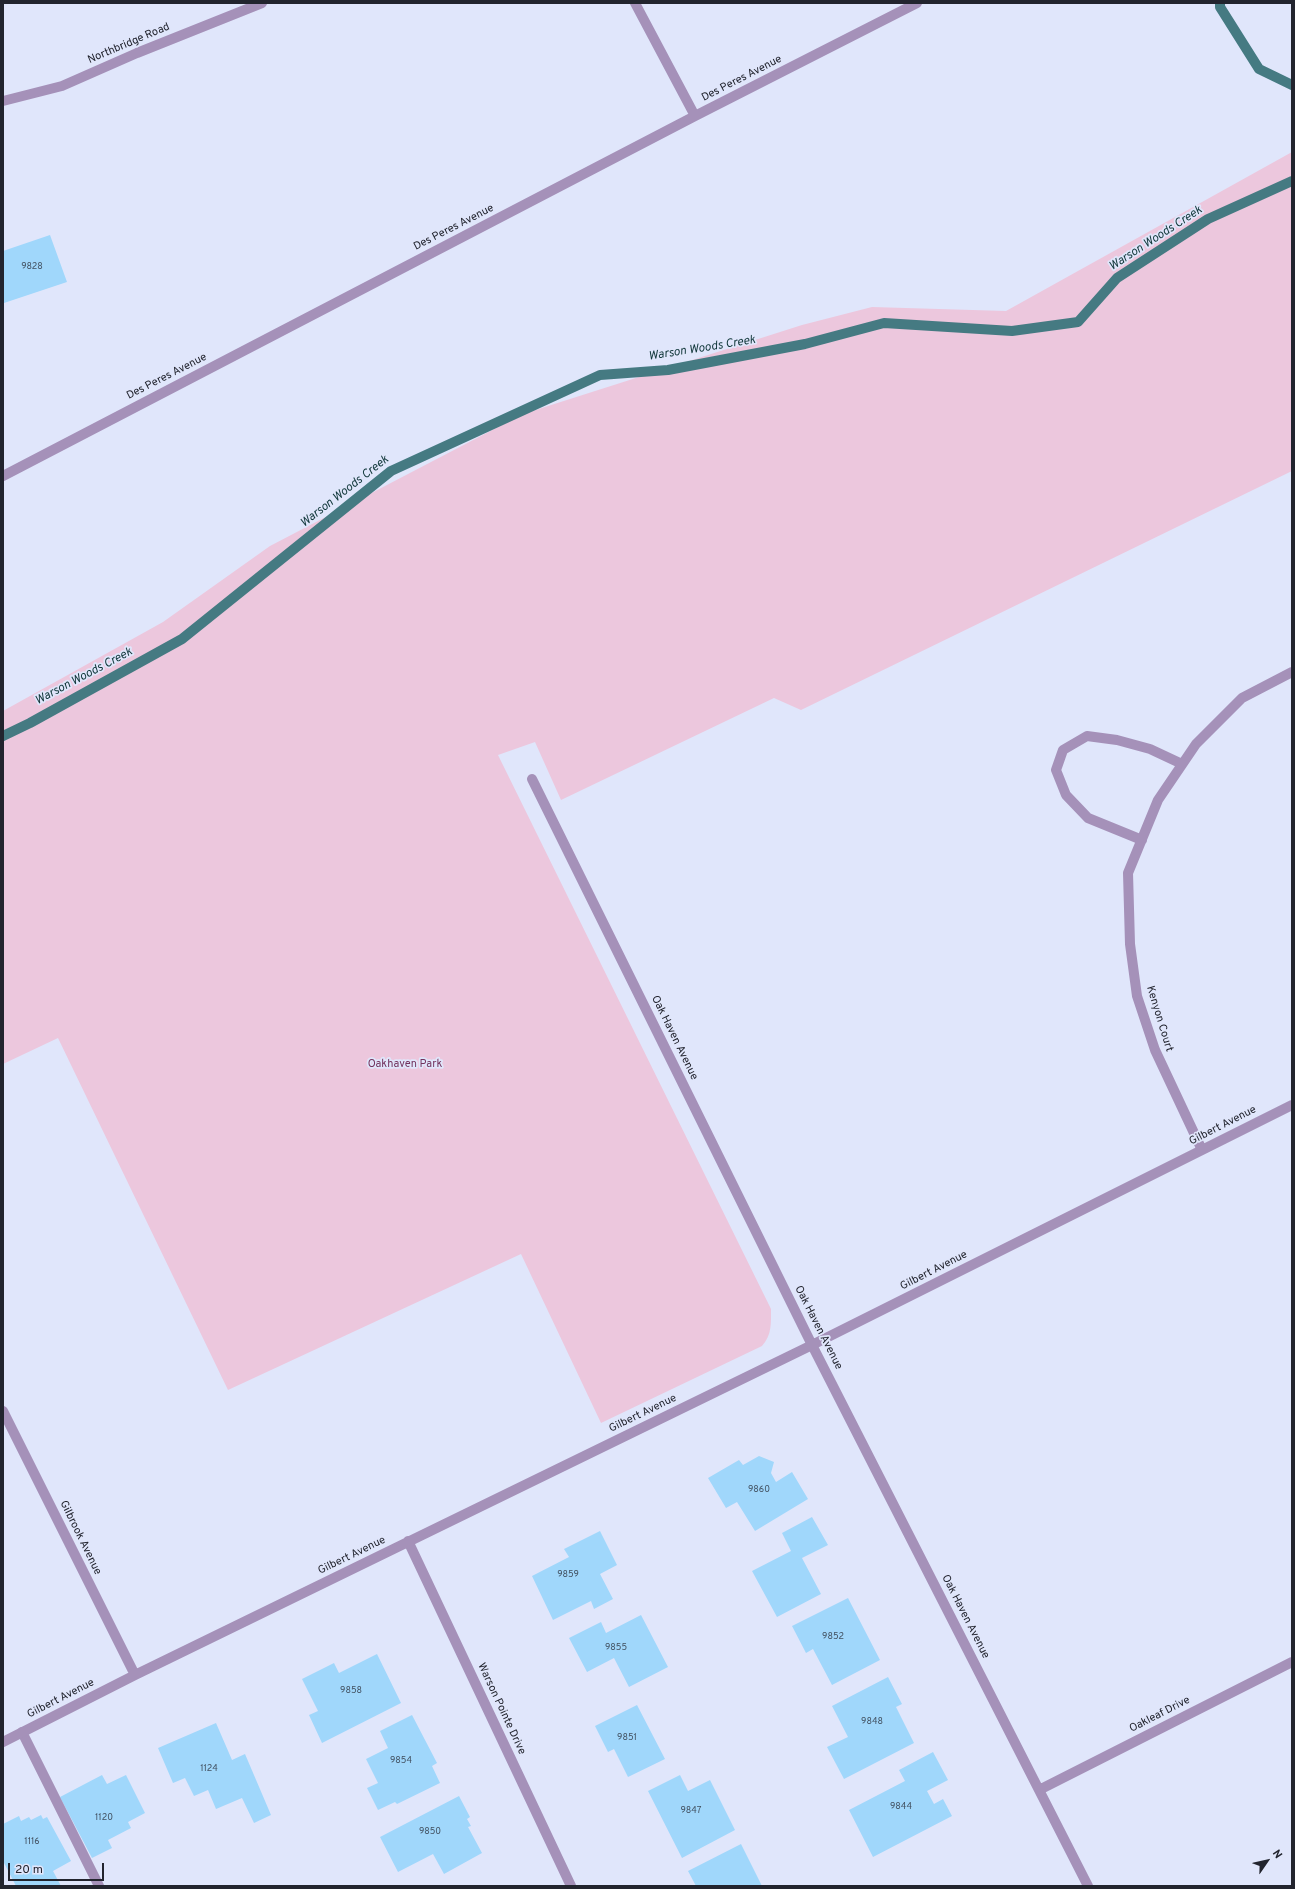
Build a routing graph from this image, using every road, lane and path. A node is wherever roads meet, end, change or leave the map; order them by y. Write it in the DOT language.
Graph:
graph roads {
  1 [pos="262,3"];
  2 [pos="635,3"];
  3 [pos="917,3"];
  4 [pos="3,102"];
  5 [pos="696,116"];
  6 [pos="3,476"];
  7 [pos="1292,672"];
  8 [pos="1182,764"];
  9 [pos="532,779"];
  10 [pos="1142,840"];
  11 [pos="1292,1105"];
  12 [pos="1202,1150"];
  13 [pos="812,1345"];
  14 [pos="3,1411"];
  15 [pos="408,1541"];
  16 [pos="1292,1662"];
  17 [pos="135,1675"];
  18 [pos="22,1732"];
  19 [pos="3,1742"];
  20 [pos="1040,1790"];
  21 [pos="99,1886"];
  22 [pos="571,1886"];
  23 [pos="1088,1886"];
  1 -- 4 [label="street, Northbridge Road"];
  2 -- 5 [label="street"];
  3 -- 5 [label="street, Des Peres Avenue"];
  5 -- 6 [label="street, Des Peres Avenue"];
  7 -- 8 [label="street, Kenyon Court"];
  8 -- 10 [label="street, Kenyon Court"];
  8 -- 10 [label="street"];
  9 -- 13 [label="street, Oak Haven Avenue"];
  10 -- 12 [label="street, Kenyon Court"];
  11 -- 12 [label="street, Gilbert Avenue"];
  12 -- 13 [label="street, Gilbert Avenue"];
  13 -- 15 [label="street, Gilbert Avenue"];
  13 -- 20 [label="street, Oak Haven Avenue"];
  14 -- 17 [label="street, Gilbrook Avenue"];
  15 -- 17 [label="street, Gilbert Avenue"];
  15 -- 22 [label="street, Warson Pointe Drive"];
  16 -- 20 [label="street, Oakleaf Drive"];
  17 -- 18 [label="street, Gilbert Avenue"];
  18 -- 19 [label="street, Gilbert Avenue"];
  18 -- 21 [label="street"];
  20 -- 23 [label="street, Oak Haven Avenue"];
}
